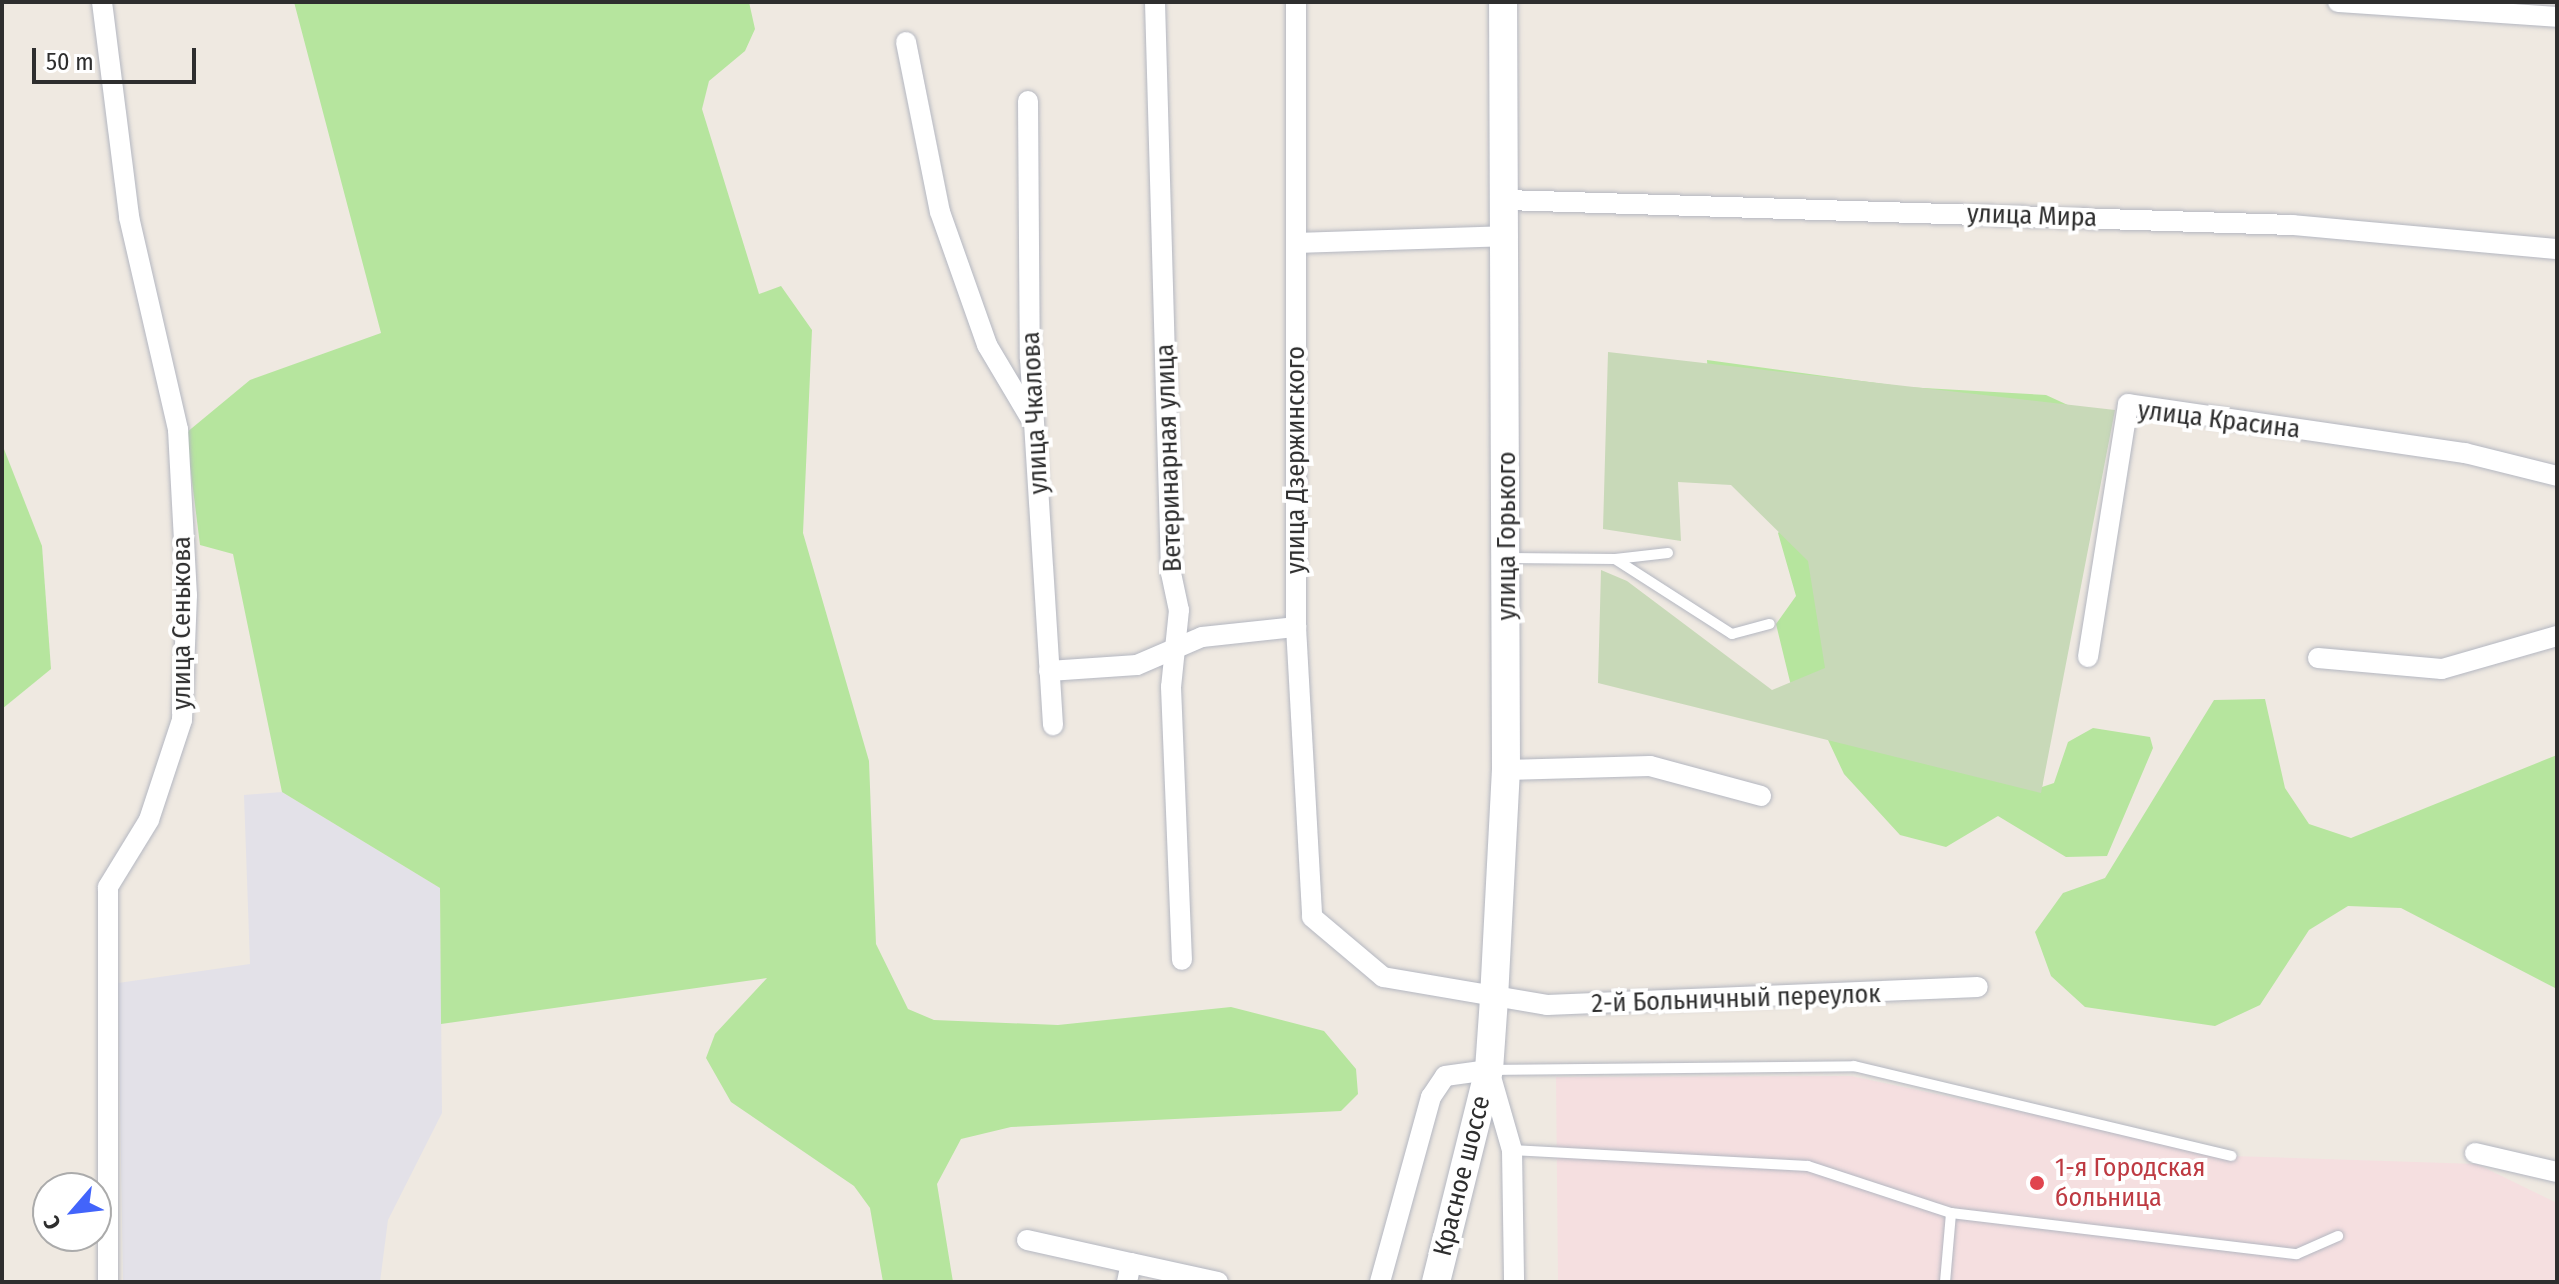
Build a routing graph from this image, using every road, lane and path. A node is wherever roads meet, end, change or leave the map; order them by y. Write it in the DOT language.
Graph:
graph roads {
  1 [pos="102,2"];
  2 [pos="1155,2"];
  3 [pos="1296,2"];
  4 [pos="1503,2"];
  5 [pos="2338,2"];
  6 [pos="2557,17"];
  7 [pos="906,42"];
  8 [pos="1028,101"];
  9 [pos="1506,200"];
  10 [pos="1508,236"];
  11 [pos="1298,243"];
  12 [pos="2557,249"];
  13 [pos="1034,424"];
  14 [pos="2557,476"];
  15 [pos="1668,553"];
  16 [pos="1507,558"];
  17 [pos="1615,559"];
  18 [pos="1770,624"];
  19 [pos="1296,627"];
  20 [pos="2557,636"];
  21 [pos="1179,647"];
  22 [pos="2088,657"];
  23 [pos="2318,658"];
  24 [pos="1049,671"];
  25 [pos="1053,725"];
  26 [pos="1506,770"];
  27 [pos="1761,796"];
  28 [pos="1312,917"];
  29 [pos="1182,960"];
  30 [pos="1978,987"];
  31 [pos="1494,998"];
  32 [pos="1489,1070"];
  33 [pos="1512,1150"];
  34 [pos="2475,1153"];
  35 [pos="2231,1156"];
  36 [pos="2557,1172"];
  37 [pos="1951,1213"];
  38 [pos="2338,1236"];
  39 [pos="1027,1240"];
  40 [pos="1129,1272"];
  41 [pos="108,1282"];
  42 [pos="1218,1282"];
  43 [pos="1380,1282"];
  44 [pos="1436,1282"];
  45 [pos="1514,1282"];
  46 [pos="1945,1282"];
  1 -- 41 [label="street, улица Сенькова"];
  2 -- 21 [label="street, Ветеринарная улица"];
  3 -- 11 [label="street, улица Дзержинского"];
  4 -- 9 [label="main road, улица Горького"];
  5 -- 6 [label="street"];
  7 -- 13 [label="street"];
  8 -- 13 [label="street, улица Чкалова"];
  9 -- 10 [label="main road, улица Горького"];
  9 -- 12 [label="street, улица Мира"];
  10 -- 11 [label="street"];
  10 -- 16 [label="main road, улица Горького"];
  11 -- 19 [label="street, улица Дзержинского"];
  13 -- 24 [label="street, улица Чкалова"];
  14 -- 22 [label="street, улица Красина"];
  15 -- 17 [label="lane"];
  16 -- 17 [label="lane"];
  16 -- 26 [label="main road, улица Горького"];
  17 -- 18 [label="lane"];
  19 -- 21 [label="street"];
  19 -- 28 [label="street, улица Дзержинского"];
  20 -- 23 [label="street"];
  21 -- 24 [label="street"];
  21 -- 29 [label="street, Ветеринарная улица"];
  24 -- 25 [label="street, улица Чкалова"];
  26 -- 27 [label="street"];
  26 -- 31 [label="main road, улица Горького"];
  28 -- 31 [label="street, 2-й Больничный переулок"];
  30 -- 31 [label="street, 2-й Больничный переулок"];
  31 -- 32 [label="main road, улица Горького"];
  32 -- 33 [label="street"];
  32 -- 35 [label="lane"];
  32 -- 43 [label="street"];
  32 -- 44 [label="main road, Красное шоссе"];
  33 -- 37 [label="lane"];
  33 -- 45 [label="street"];
  34 -- 36 [label="street"];
  37 -- 38 [label="lane"];
  37 -- 46 [label="lane"];
  39 -- 40 [label="street"];
  40 -- 42 [label="street"];
}
